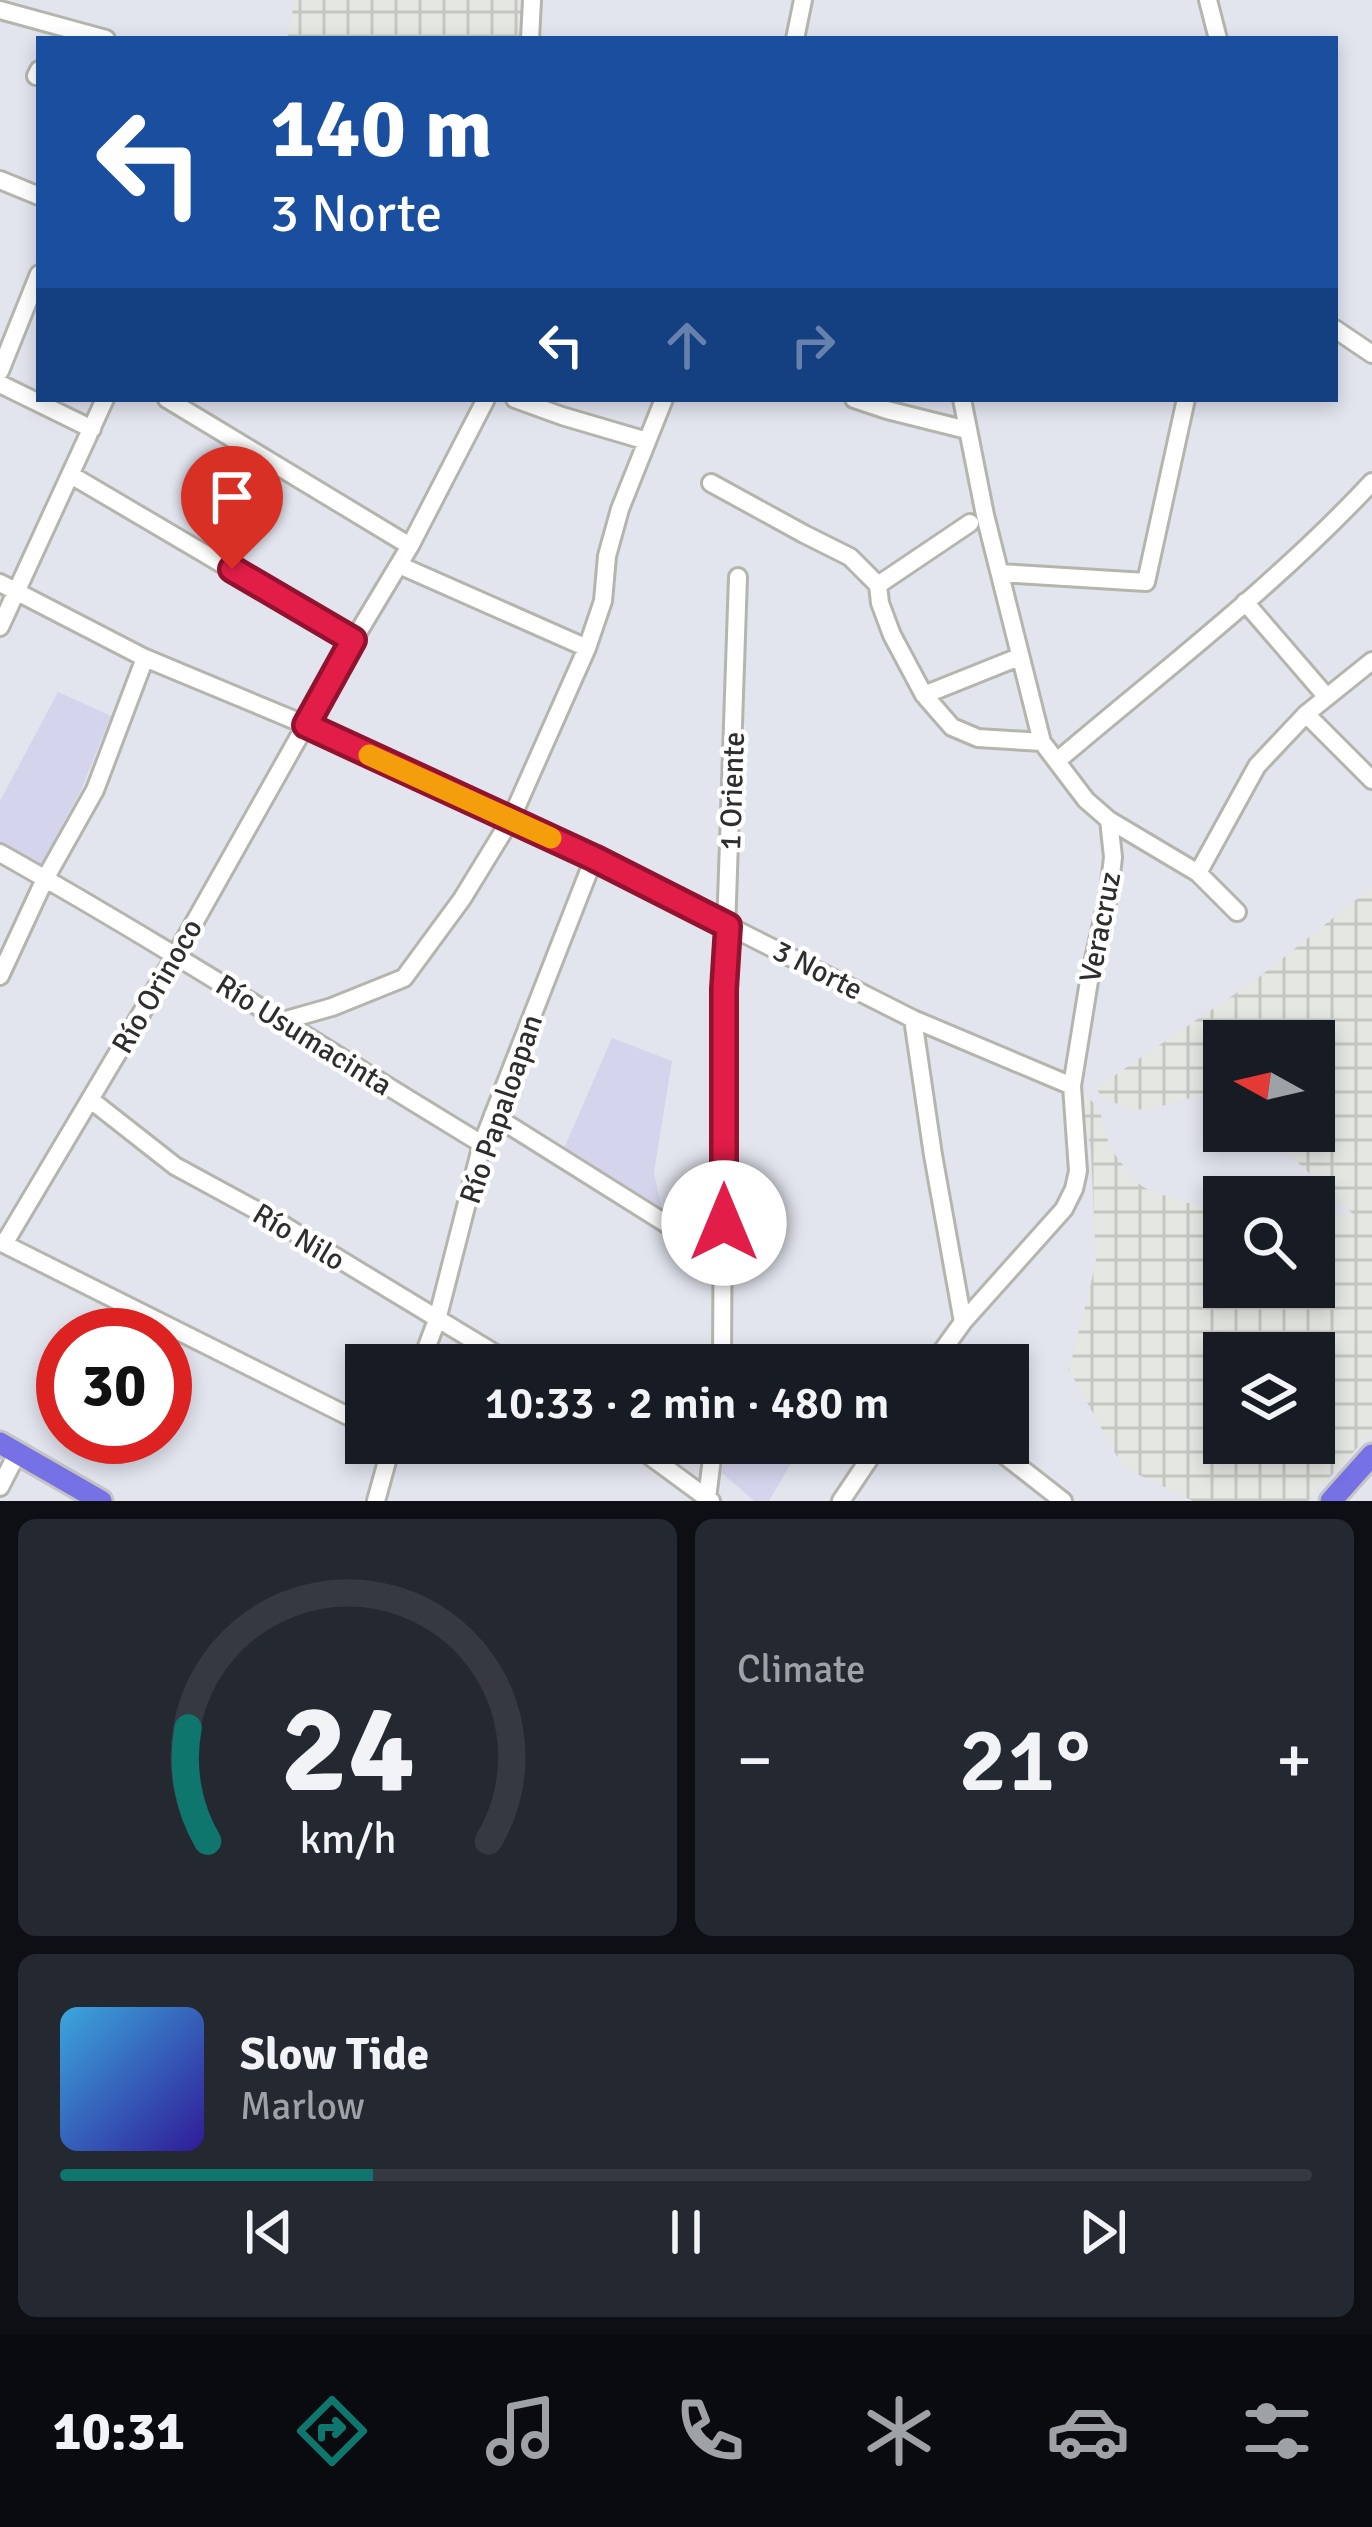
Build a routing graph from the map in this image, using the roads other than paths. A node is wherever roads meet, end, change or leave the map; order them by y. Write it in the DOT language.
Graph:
graph roads {
  1 [pos="532,0"];
  2 [pos="803,0"];
  3 [pos="1208,0"];
  4 [pos="0,10"];
  5 [pos="56,33"];
  6 [pos="530,36"];
  7 [pos="796,36"];
  8 [pos="1217,36"];
  9 [pos="0,180"];
  10 [pos="36,195"];
  11 [pos="36,281"];
  12 [pos="1338,331"];
  13 [pos="1372,353"];
  14 [pos="0,371"];
  15 [pos="0,384"];
  16 [pos="36,402"];
  17 [pos="37,402"];
  18 [pos="104,402"];
  19 [pos="172,402"];
  20 [pos="484,402"];
  21 [pos="523,402"];
  22 [pos="663,402"];
  23 [pos="865,402"];
  24 [pos="962,402"];
  25 [pos="1185,402"];
  26 [pos="92,429"];
  27 [pos="967,430"];
  28 [pos="647,441"];
  29 [pos="71,475"];
  30 [pos="1372,482"];
  31 [pos="711,483"];
  32 [pos="970,523"];
  33 [pos="410,546"];
  34 [pos="398,565"];
  35 [pos="1000,573"];
  36 [pos="738,577"];
  37 [pos="878,585"];
  38 [pos="9,587"];
  39 [pos="1245,602"];
  40 [pos="0,627"];
  41 [pos="353,640"];
  42 [pos="587,648"];
  43 [pos="1018,657"];
  44 [pos="145,658"];
  45 [pos="1372,661"];
  46 [pos="924,695"];
  47 [pos="1326,696"];
  48 [pos="1306,713"];
  49 [pos="306,725"];
  50 [pos="1042,742"];
  51 [pos="1057,760"];
  52 [pos="1372,780"];
  53 [pos="512,819"];
  54 [pos="1108,820"];
  55 [pos="0,854"];
  56 [pos="594,858"];
  57 [pos="1198,873"];
  58 [pos="45,879"];
  59 [pos="1237,912"];
  60 [pos="728,926"];
  61 [pos="176,955"];
  62 [pos="0,976"];
  63 [pos="913,1019"];
  64 [pos="279,1022"];
  65 [pos="1072,1086"];
  66 [pos="91,1100"];
  67 [pos="493,1114"];
  68 [pos="482,1144"];
  69 [pos="2,1243"];
  70 [pos="724,1260"];
  71 [pos="437,1320"];
  72 [pos="963,1322"];
  73 [pos="428,1344"];
  74 [pos="478,1344"];
  75 [pos="722,1344"];
  76 [pos="947,1344"];
  77 [pos="345,1415"];
  78 [pos="9,1448"];
  79 [pos="1372,1455"];
  80 [pos="386,1464"];
  81 [pos="658,1464"];
  82 [pos="708,1464"];
  83 [pos="866,1464"];
  84 [pos="1016,1464"];
  85 [pos="0,1487"];
  86 [pos="699,1497"];
  87 [pos="101,1501"];
  88 [pos="376,1501"];
  89 [pos="842,1501"];
  90 [pos="1063,1501"];
  91 [pos="1331,1501"];
  1 -- 6 [label="street"];
  2 -- 7 [label="street"];
  3 -- 8 [label="street"];
  4 -- 5 [label="street"];
  9 -- 10 [label="street"];
  11 -- 14 [label="street"];
  12 -- 13 [label="street"];
  15 -- 16 [label="street"];
  17 -- 26 [label="street"];
  18 -- 26 [label="street"];
  19 -- 33 [label="street"];
  20 -- 33 [label="street, Río Orinoco"];
  21 -- 28 [label="street"];
  22 -- 28 [label="street"];
  23 -- 27 [label="street"];
  24 -- 27 [label="street"];
  25 -- 35 [label="street"];
  26 -- 29 [label="street"];
  27 -- 35 [label="street"];
  28 -- 42 [label="street"];
  29 -- 38 [label="street"];
  29 -- 41 [label="street"];
  30 -- 39 [label="street"];
  31 -- 37 [label="street"];
  32 -- 37 [label="street"];
  33 -- 34 [label="street, Río Orinoco"];
  34 -- 41 [label="street, Río Orinoco"];
  34 -- 42 [label="street"];
  35 -- 43 [label="street"];
  36 -- 60 [label="street, 1 Oriente"];
  37 -- 46 [label="street"];
  38 -- 40 [label="street"];
  38 -- 44 [label="street, 3 Norte"];
  39 -- 47 [label="street"];
  39 -- 51 [label="street"];
  41 -- 49 [label="street, Río Orinoco"];
  42 -- 53 [label="street"];
  43 -- 46 [label="street"];
  43 -- 50 [label="street"];
  44 -- 49 [label="street, 3 Norte"];
  44 -- 58 [label="street"];
  45 -- 47 [label="street"];
  46 -- 50 [label="street"];
  47 -- 48 [label="street"];
  48 -- 52 [label="street"];
  48 -- 57 [label="street"];
  49 -- 53 [label="street, 3 Norte"];
  49 -- 61 [label="street, Río Orinoco"];
  50 -- 51 [label="street"];
  51 -- 54 [label="street"];
  53 -- 56 [label="street, 3 Norte"];
  53 -- 64 [label="street"];
  54 -- 57 [label="street"];
  54 -- 65 [label="street, Veracruz"];
  55 -- 58 [label="street, Río Usumacinta"];
  56 -- 60 [label="street, 3 Norte"];
  56 -- 67 [label="street, Río Papaloapan"];
  57 -- 59 [label="street"];
  58 -- 61 [label="street, Río Usumacinta"];
  58 -- 62 [label="street"];
  60 -- 63 [label="street, 3 Norte"];
  60 -- 70 [label="street, 1 Oriente"];
  61 -- 64 [label="street, Río Usumacinta"];
  61 -- 66 [label="street, Río Orinoco"];
  63 -- 65 [label="street, 3 Norte"];
  63 -- 72 [label="street"];
  64 -- 68 [label="street, Río Usumacinta"];
  65 -- 72 [label="street, Veracruz"];
  66 -- 69 [label="street, Río Orinoco"];
  66 -- 71 [label="street, Río Nilo"];
  67 -- 68 [label="street, Río Papaloapan"];
  67 -- 70 [label="street"];
  68 -- 71 [label="street, Río Papaloapan"];
  69 -- 77 [label="street"];
  70 -- 75 [label="street, 1 Oriente"];
  71 -- 73 [label="street, Río Papaloapan"];
  71 -- 74 [label="street, Río Nilo"];
  72 -- 76 [label="street, Veracruz"];
  78 -- 85 [label="street"];
  78 -- 87 [label="main road"];
  79 -- 91 [label="main road"];
  80 -- 88 [label="street"];
  81 -- 86 [label="street"];
  82 -- 86 [label="street"];
  83 -- 89 [label="street"];
  84 -- 90 [label="street"];
}
